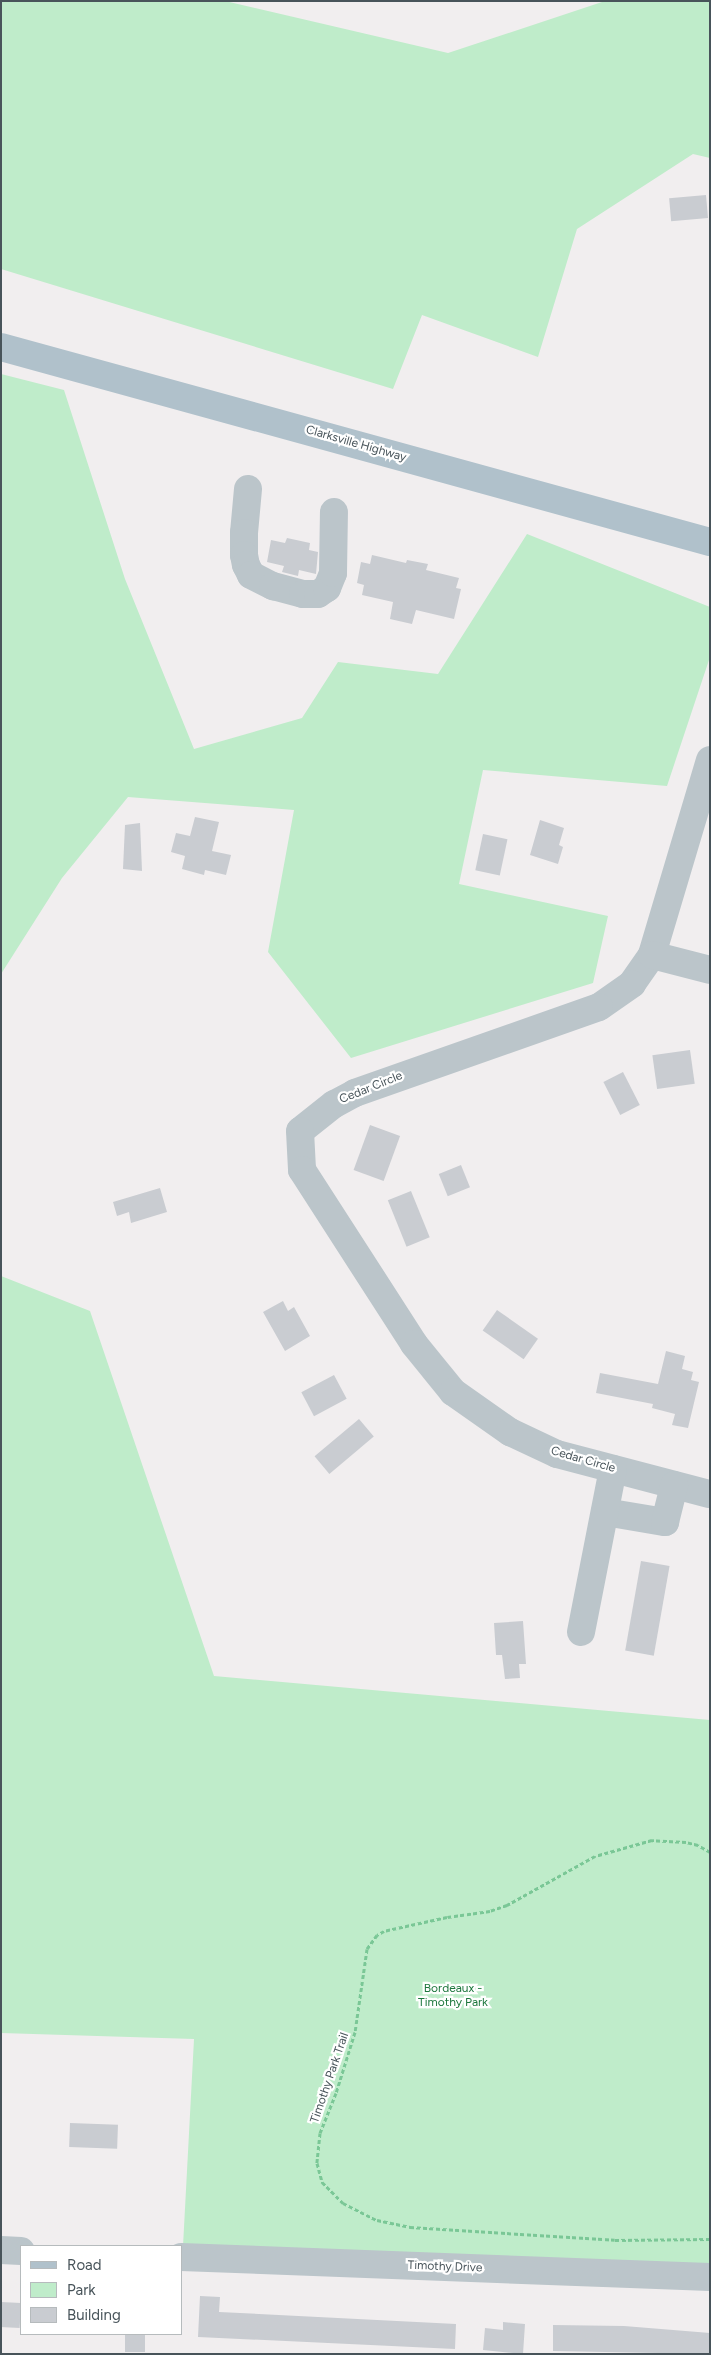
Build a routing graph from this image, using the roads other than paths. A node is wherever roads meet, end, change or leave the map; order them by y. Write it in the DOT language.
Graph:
graph roads {
  1 [pos="1,347"];
  2 [pos="248,489"];
  3 [pos="334,512"];
  4 [pos="710,542"];
  5 [pos="710,760"];
  6 [pos="652,954"];
  7 [pos="710,970"];
  8 [pos="613,1469"];
  9 [pos="674,1485"];
  10 [pos="710,1494"];
  11 [pos="604,1512"];
  12 [pos="581,1632"];
  13 [pos="1,2250"];
  14 [pos="20,2251"];
  15 [pos="182,2257"];
  16 [pos="710,2277"];
  1 -- 4 [label="main road, Clarksville Highway"];
  2 -- 3 [label="street"];
  5 -- 6 [label="street, Cedar Circle"];
  6 -- 7 [label="street"];
  6 -- 8 [label="street, Cedar Circle"];
  8 -- 9 [label="street, Cedar Circle"];
  8 -- 11 [label="street"];
  9 -- 10 [label="street, Cedar Circle"];
  9 -- 11 [label="street"];
  11 -- 12 [label="street"];
  13 -- 14 [label="street"];
  15 -- 16 [label="street, Timothy Drive"];
}
